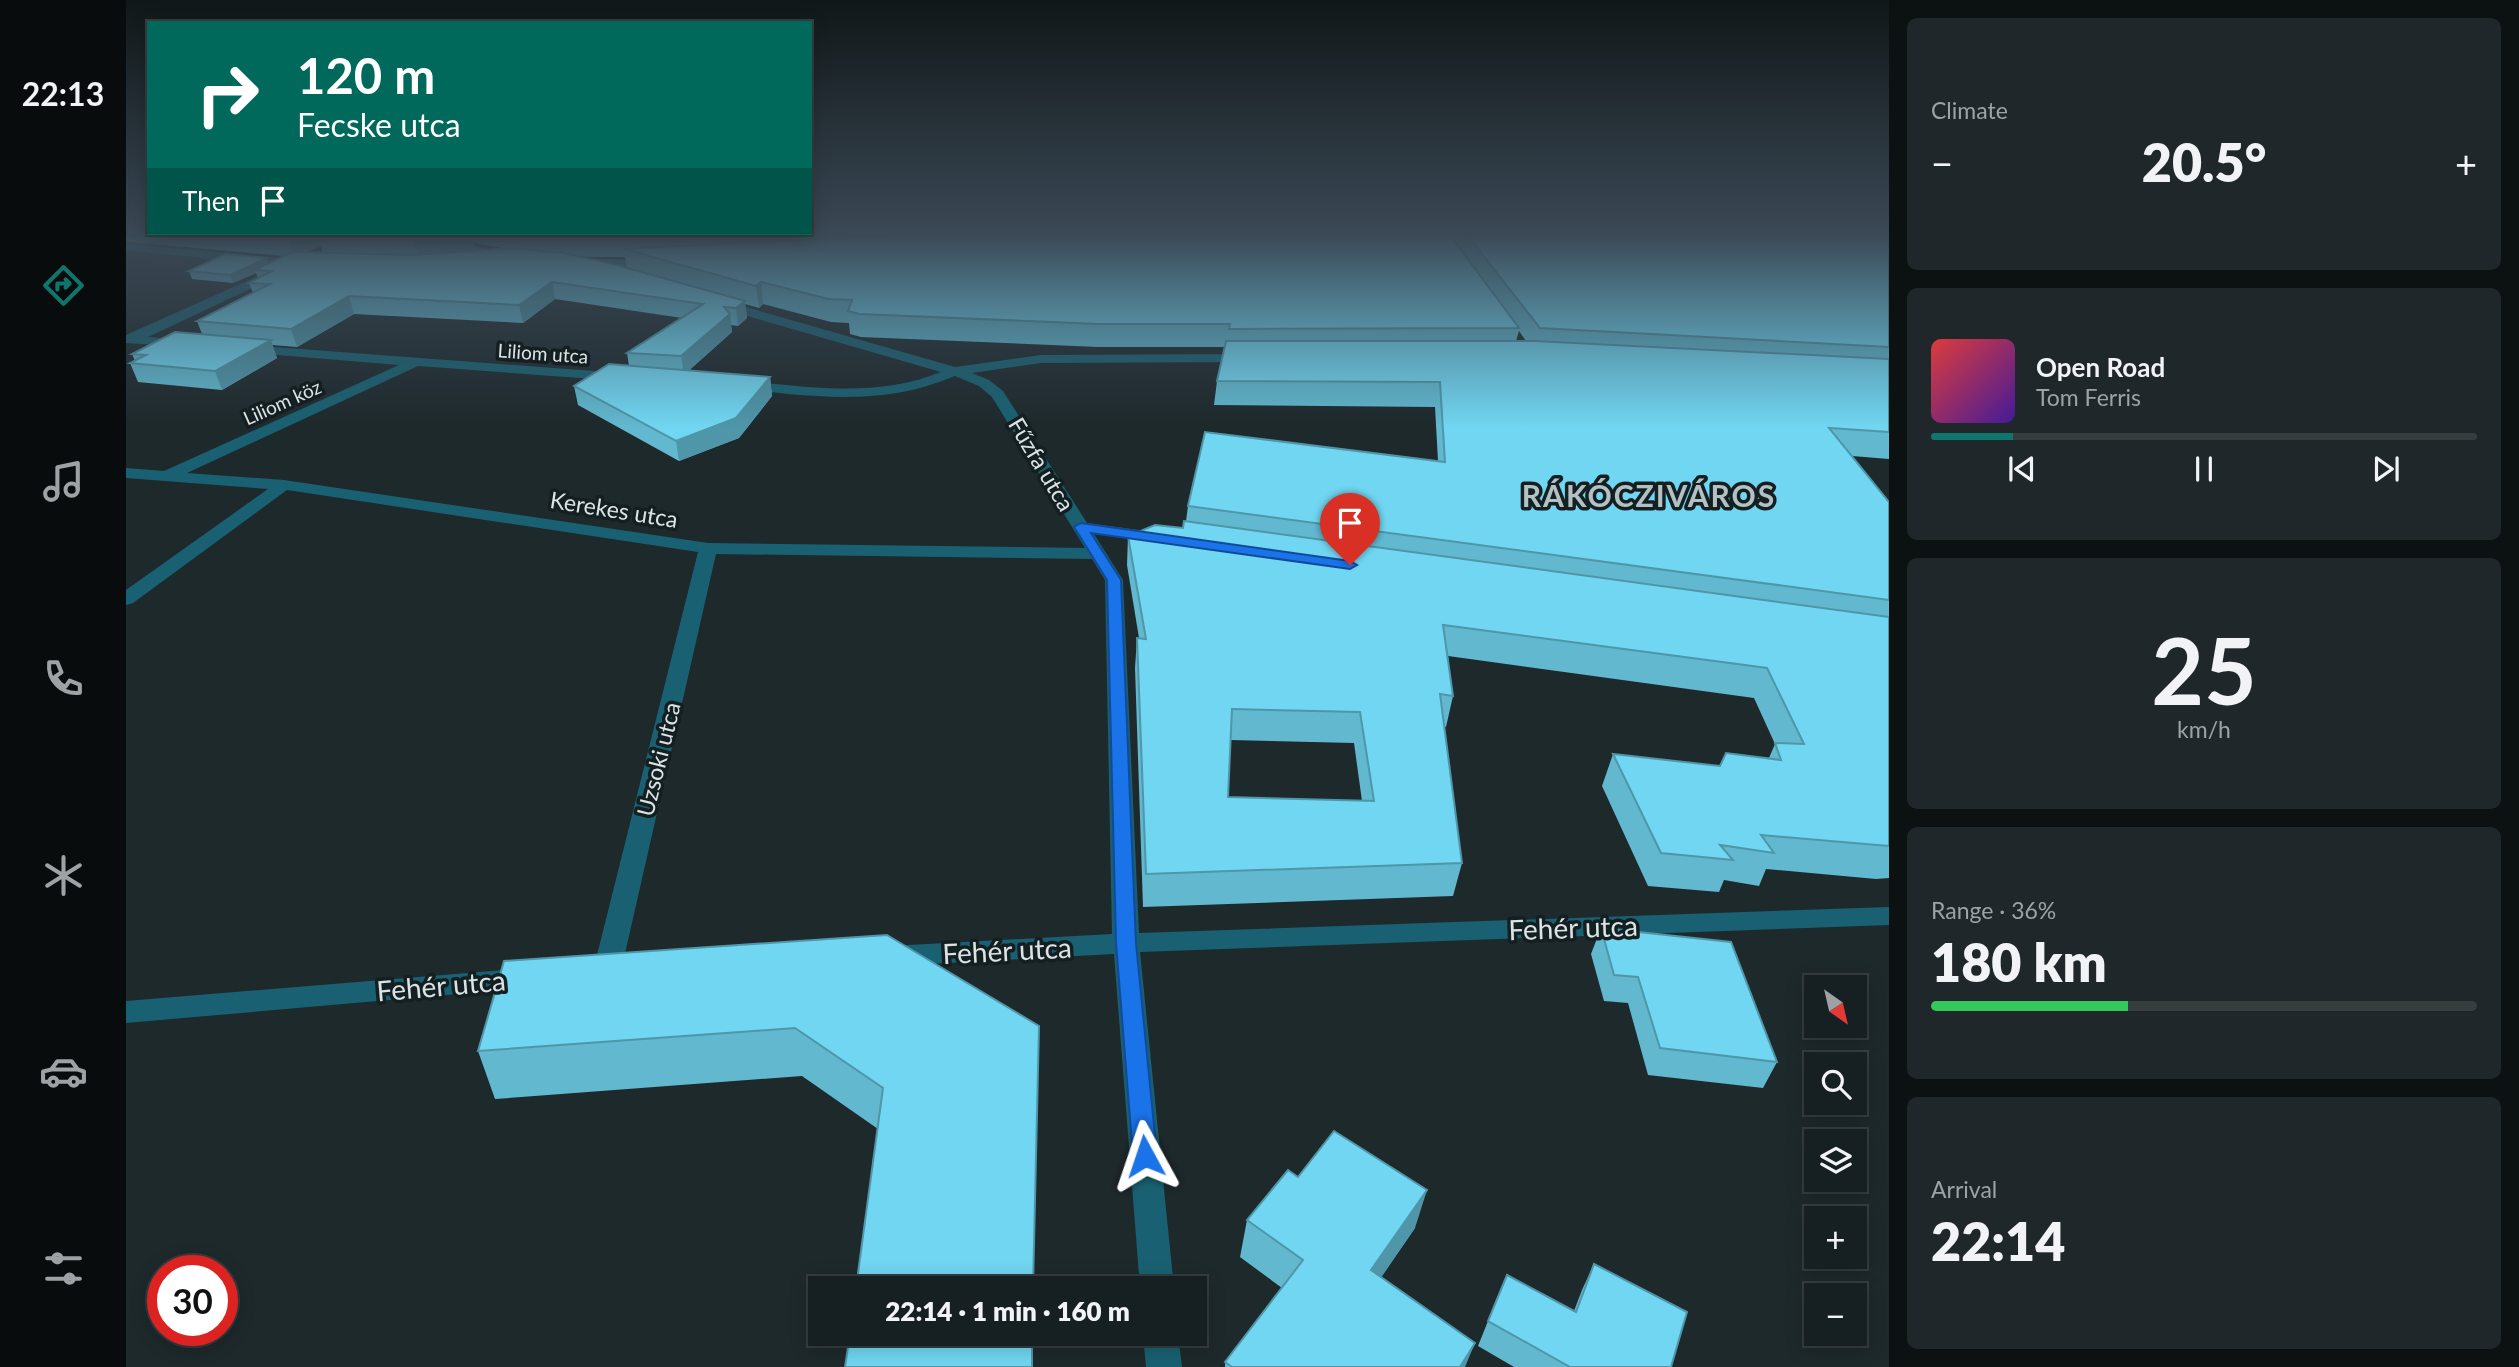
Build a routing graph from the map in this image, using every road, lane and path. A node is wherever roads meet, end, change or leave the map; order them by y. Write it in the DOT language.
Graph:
graph roads {
  1 [pos="219,299"];
  2 [pos="704,299"];
  3 [pos="129,339"];
  4 [pos="199,345"];
  5 [pos="239,349"];
  6 [pos="1264,358"];
  7 [pos="415,363"];
  8 [pos="955,371"];
  9 [pos="632,378"];
  10 [pos="727,384"];
  11 [pos="126,474"];
  12 [pos="166,476"];
  13 [pos="284,485"];
  14 [pos="1081,527"];
  15 [pos="1177,541"];
  16 [pos="708,548"];
  17 [pos="1098,554"];
  18 [pos="126,599"];
  19 [pos="1889,916"];
  20 [pos="1126,943"];
  21 [pos="866,957"];
  22 [pos="634,969"];
  23 [pos="607,971"];
  24 [pos="579,973"];
  25 [pos="552,976"];
  26 [pos="126,1012"];
  27 [pos="1156,1276"];
  28 [pos="1162,1346"];
  29 [pos="1164,1367"];
  1 -- 3 [label="street"];
  2 -- 8 [label="street, Fűzfa utca"];
  3 -- 4 [label="street"];
  5 -- 7 [label="street, Liliom utca"];
  6 -- 8 [label="street"];
  7 -- 9 [label="street, Liliom utca"];
  7 -- 12 [label="street, Liliom köz"];
  8 -- 10 [label="street"];
  8 -- 14 [label="street, Fűzfa utca"];
  11 -- 12 [label="street, Kerekes utca"];
  12 -- 13 [label="street, Kerekes utca"];
  13 -- 16 [label="street, Kerekes utca"];
  13 -- 18 [label="street"];
  14 -- 15 [label="street"];
  14 -- 17 [label="street, Fűzfa utca"];
  16 -- 17 [label="street, Kerekes utca"];
  16 -- 23 [label="street, Uzsoki utca"];
  17 -- 20 [label="street, Fűzfa utca"];
  19 -- 20 [label="street, Fehér utca"];
  20 -- 21 [label="street, Fehér utca"];
  20 -- 27 [label="street, Fűzfa utca"];
  22 -- 23 [label="street"];
  23 -- 24 [label="street"];
  25 -- 26 [label="street, Fehér utca"];
  28 -- 29 [label="street"];
}
